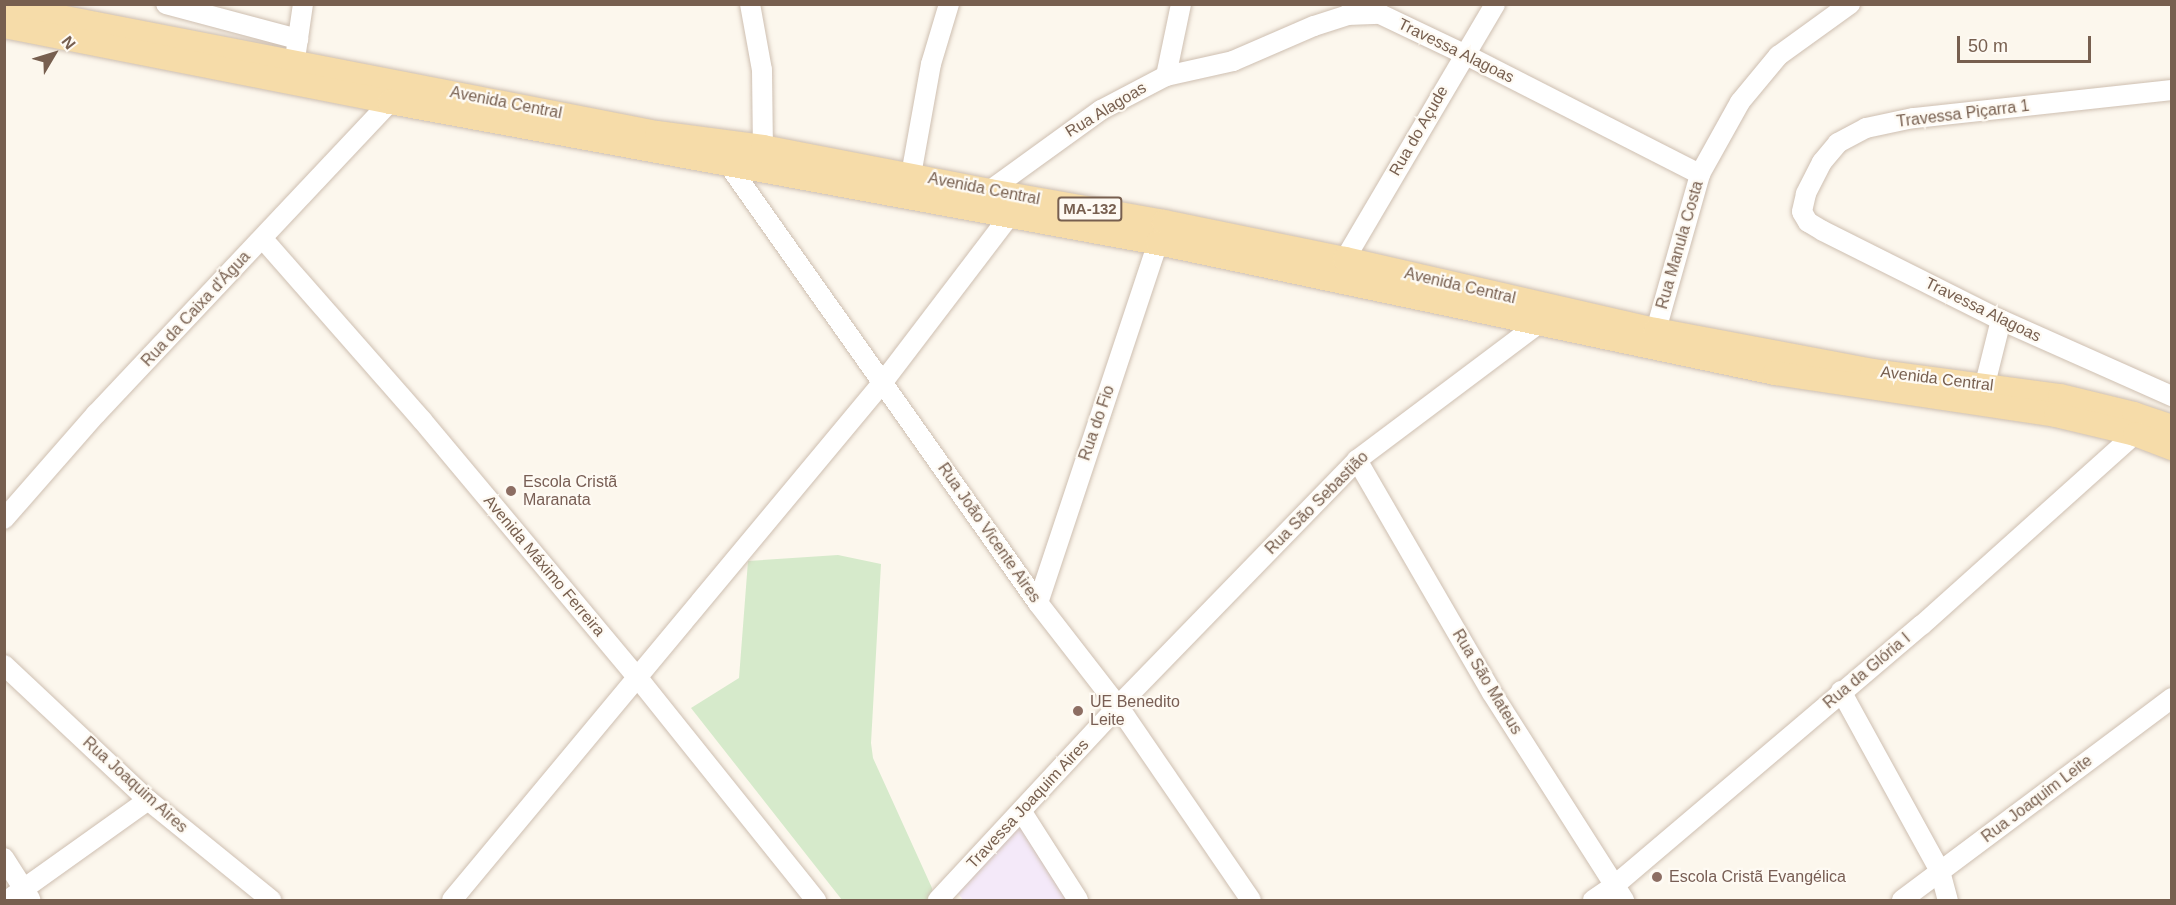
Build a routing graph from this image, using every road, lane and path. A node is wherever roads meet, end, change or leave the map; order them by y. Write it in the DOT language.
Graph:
graph roads {
  1 [pos="166,4"];
  2 [pos="303,4"];
  3 [pos="750,4"];
  4 [pos="949,4"];
  5 [pos="1181,4"];
  6 [pos="1495,4"];
  7 [pos="1850,4"];
  8 [pos="4,6"];
  9 [pos="4,26"];
  10 [pos="1464,54"];
  11 [pos="294,60"];
  12 [pos="1166,76"];
  13 [pos="2172,90"];
  14 [pos="390,102"];
  15 [pos="763,147"];
  16 [pos="728,164"];
  17 [pos="1700,174"];
  18 [pos="911,176"];
  19 [pos="989,191"];
  20 [pos="1802,212"];
  21 [pos="1010,215"];
  22 [pos="1161,232"];
  23 [pos="263,238"];
  24 [pos="1345,259"];
  25 [pos="2001,320"];
  26 [pos="1538,324"];
  27 [pos="1656,330"];
  28 [pos="884,382"];
  29 [pos="1985,384"];
  30 [pos="2172,396"];
  31 [pos="2058,406"];
  32 [pos="2172,427"];
  33 [pos="2135,434"];
  34 [pos="2172,448"];
  35 [pos="1357,460"];
  36 [pos="4,519"];
  37 [pos="1038,603"];
  38 [pos="7,673"];
  39 [pos="638,678"];
  40 [pos="1841,692"];
  41 [pos="2172,698"];
  42 [pos="1118,706"];
  43 [pos="148,800"];
  44 [pos="1022,812"];
  45 [pos="4,858"];
  46 [pos="1940,871"];
  47 [pos="1619,893"];
  48 [pos="21,897"];
  49 [pos="271,900"];
  50 [pos="452,900"];
  51 [pos="816,900"];
  52 [pos="938,900"];
  53 [pos="1078,900"];
  54 [pos="1251,900"];
  55 [pos="1593,900"];
  56 [pos="1902,900"];
  57 [pos="1948,900"];
  1 -- 11 [label="street"];
  2 -- 11 [label="street"];
  3 -- 15 [label="street"];
  4 -- 18 [label="street"];
  5 -- 12 [label="street, Rua Alagoas"];
  6 -- 10 [label="street, Rua do Açude"];
  7 -- 17 [label="street, Rua Manula Costa"];
  8 -- 11 [label="main road, Avenida Central / MA-132"];
  9 -- 11 [label="main road, MA-132"];
  10 -- 12 [label="street, Travessa Alagoas"];
  10 -- 17 [label="street, Travessa Alagoas"];
  10 -- 24 [label="street, Rua do Açude"];
  11 -- 14 [label="main road, MA-132"];
  11 -- 15 [label="main road, Avenida Central / MA-132"];
  12 -- 19 [label="street, Rua Alagoas"];
  13 -- 20 [label="street, Travessa Piçarra 1"];
  14 -- 16 [label="main road, MA-132"];
  14 -- 23 [label="street, Rua da Caixa d'Água"];
  15 -- 18 [label="main road, Avenida Central / MA-132"];
  16 -- 21 [label="main road, MA-132"];
  16 -- 28 [label="street, Rua João Vicente Aires"];
  17 -- 27 [label="street, Rua Manula Costa"];
  18 -- 19 [label="main road, Avenida Central / MA-132"];
  19 -- 22 [label="main road, Avenida Central / MA-132"];
  20 -- 25 [label="street, Travessa Alagoas"];
  21 -- 22 [label="main road, MA-132"];
  21 -- 28 [label="street"];
  22 -- 24 [label="main road, Avenida Central / MA-132"];
  22 -- 26 [label="main road, MA-132"];
  22 -- 37 [label="street, Rua do Fio"];
  23 -- 36 [label="street, Rua da Caixa d'Água"];
  23 -- 39 [label="street, Avenida Máximo Ferreira"];
  24 -- 27 [label="main road, Avenida Central / MA-132"];
  25 -- 29 [label="street"];
  25 -- 30 [label="street, Travessa Alagoas"];
  26 -- 31 [label="main road, MA-132"];
  26 -- 35 [label="street, Rua São Sebastião"];
  27 -- 29 [label="main road, Avenida Central / MA-132"];
  28 -- 37 [label="street, Rua João Vicente Aires"];
  28 -- 39 [label="street"];
  29 -- 31 [label="main road, Avenida Central / MA-132"];
  31 -- 32 [label="main road, Avenida Central / MA-132"];
  31 -- 33 [label="main road, MA-132"];
  33 -- 34 [label="main road, MA-132"];
  33 -- 40 [label="street, Rua da Glória I"];
  35 -- 42 [label="street, Rua São Sebastião"];
  35 -- 47 [label="street, Rua São Mateus"];
  37 -- 42 [label="street, Rua João Vicente Aires"];
  38 -- 43 [label="street, Rua Joaquim Aires"];
  39 -- 50 [label="street"];
  39 -- 51 [label="street, Avenida Máximo Ferreira"];
  40 -- 46 [label="street"];
  40 -- 47 [label="street, Rua da Glória I"];
  41 -- 46 [label="street, Rua Joaquim Leite"];
  42 -- 44 [label="street, Travessa Joaquim Aires"];
  42 -- 54 [label="street, Rua João Vicente Aires"];
  43 -- 48 [label="street"];
  43 -- 49 [label="street, Rua Joaquim Aires"];
  44 -- 52 [label="street, Travessa Joaquim Aires"];
  44 -- 53 [label="street"];
  45 -- 48 [label="street"];
  46 -- 56 [label="street, Rua Joaquim Leite"];
  46 -- 57 [label="street"];
  47 -- 55 [label="street, Rua da Glória I"];
}
